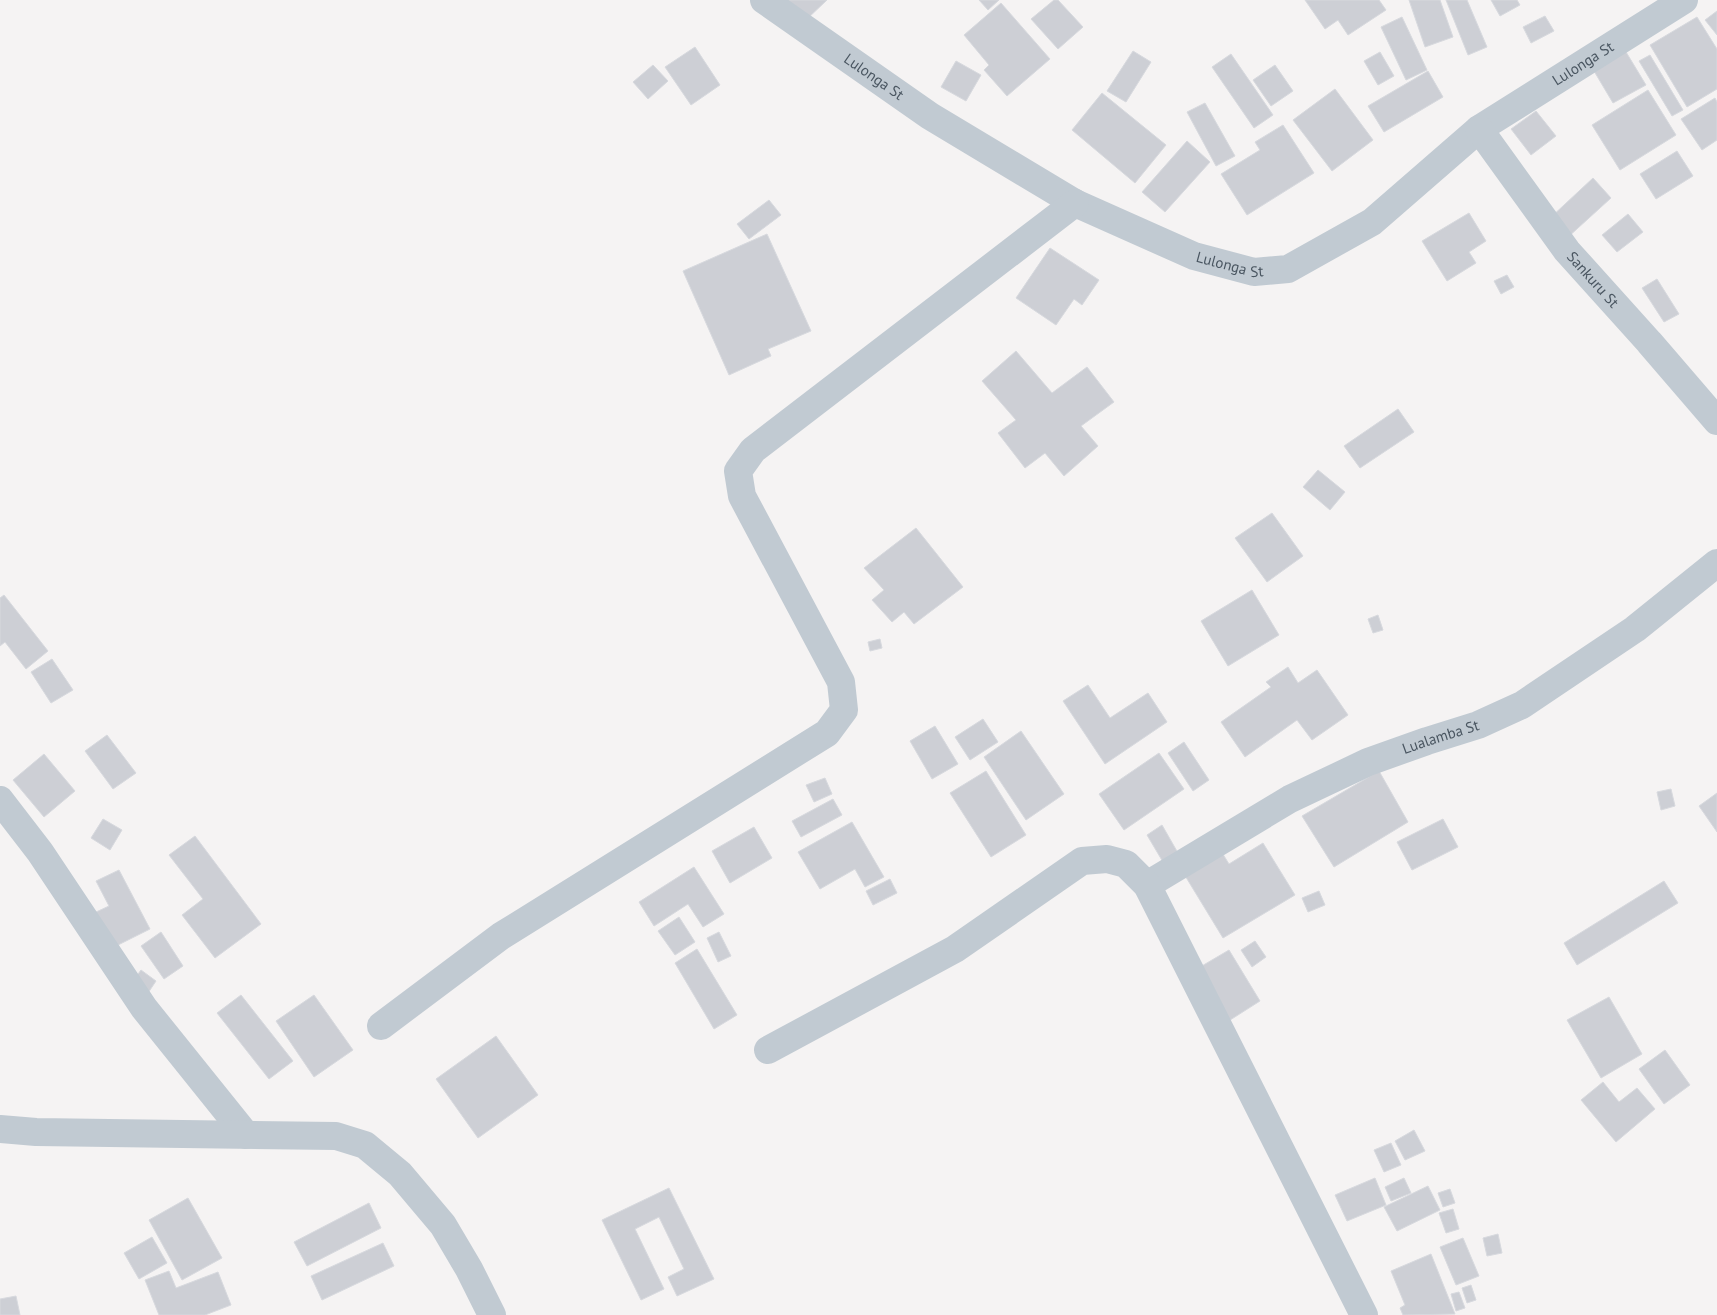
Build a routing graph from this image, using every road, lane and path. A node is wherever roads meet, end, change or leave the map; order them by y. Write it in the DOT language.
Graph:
graph roads {
  1 [pos="764,0"];
  2 [pos="1684,0"];
  3 [pos="1479,129"];
  4 [pos="1075,203"];
  5 [pos="1717,421"];
  6 [pos="1717,562"];
  7 [pos="0,800"];
  8 [pos="1147,884"];
  9 [pos="381,1026"];
  10 [pos="768,1050"];
  11 [pos="0,1129"];
  12 [pos="246,1135"];
  13 [pos="492,1315"];
  14 [pos="1364,1315"];
  1 -- 4 [label="street, Lulonga St"];
  2 -- 3 [label="street, Lulonga St"];
  3 -- 4 [label="street, Lulonga St"];
  3 -- 5 [label="street, Sankuru St"];
  4 -- 9 [label="street"];
  6 -- 8 [label="street, Lualamba St"];
  7 -- 12 [label="street"];
  8 -- 10 [label="street"];
  8 -- 14 [label="street"];
  11 -- 12 [label="street"];
  12 -- 13 [label="street"];
}
